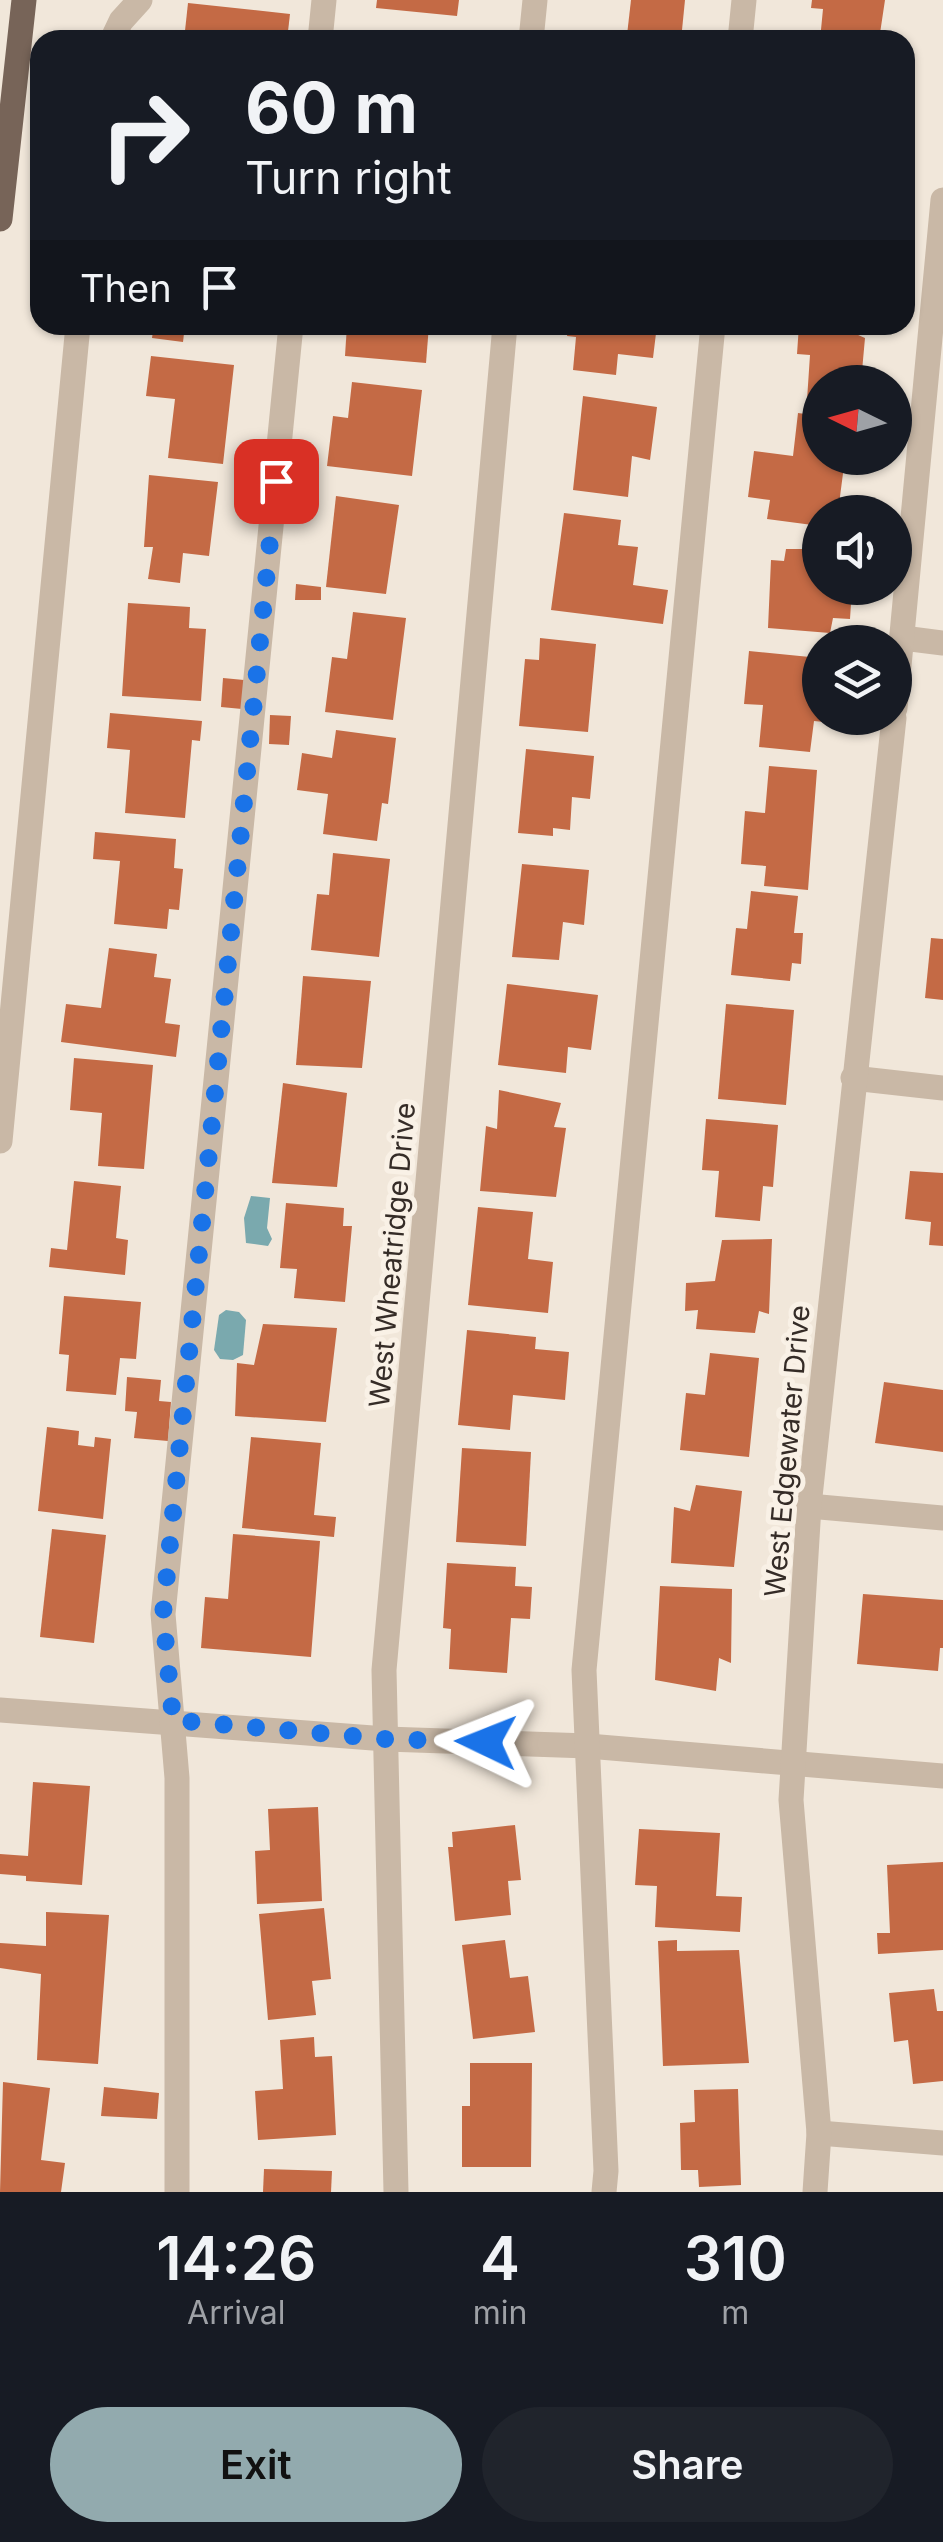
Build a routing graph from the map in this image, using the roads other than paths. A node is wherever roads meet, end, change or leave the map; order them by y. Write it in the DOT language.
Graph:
graph roads {
  1 [pos="24,0"];
  2 [pos="140,0"];
  3 [pos="324,0"];
  4 [pos="535,0"];
  5 [pos="744,0"];
  6 [pos="116,30"];
  7 [pos="321,30"];
  8 [pos="532,30"];
  9 [pos="741,30"];
  10 [pos="943,200"];
  11 [pos="0,218"];
  12 [pos="77,335"];
  13 [pos="290,335"];
  14 [pos="505,335"];
  15 [pos="712,335"];
  16 [pos="904,625"];
  17 [pos="912,639"];
  18 [pos="943,643"];
  19 [pos="892,735"];
  20 [pos="853,1078"];
  21 [pos="943,1088"];
  22 [pos="0,1140"];
  23 [pos="809,1506"];
  24 [pos="943,1518"];
  25 [pos="0,1710"];
  26 [pos="173,1720"];
  27 [pos="386,1739"];
  28 [pos="588,1746"];
  29 [pos="794,1763"];
  30 [pos="943,1776"];
  31 [pos="820,2133"];
  32 [pos="943,2143"];
  33 [pos="177,2192"];
  34 [pos="396,2192"];
  35 [pos="604,2192"];
  36 [pos="815,2192"];
  1 -- 11 [label="main road"];
  2 -- 6 [label="street"];
  3 -- 7 [label="street"];
  4 -- 8 [label="street"];
  5 -- 9 [label="street"];
  10 -- 16 [label="street"];
  12 -- 22 [label="street"];
  13 -- 26 [label="street"];
  14 -- 27 [label="street, West Wheatridge Drive"];
  15 -- 28 [label="street"];
  17 -- 18 [label="street"];
  19 -- 20 [label="street, West Edgewater Drive"];
  20 -- 21 [label="street"];
  20 -- 23 [label="street, West Edgewater Drive"];
  23 -- 24 [label="street"];
  23 -- 29 [label="street, West Edgewater Drive"];
  25 -- 26 [label="street"];
  26 -- 27 [label="street"];
  26 -- 33 [label="street"];
  27 -- 28 [label="street"];
  27 -- 34 [label="street, West Wheatridge Drive"];
  28 -- 29 [label="street"];
  28 -- 35 [label="street"];
  29 -- 30 [label="street"];
  29 -- 31 [label="street, West Edgewater Drive"];
  31 -- 32 [label="street"];
  31 -- 36 [label="street, West Edgewater Drive"];
}
